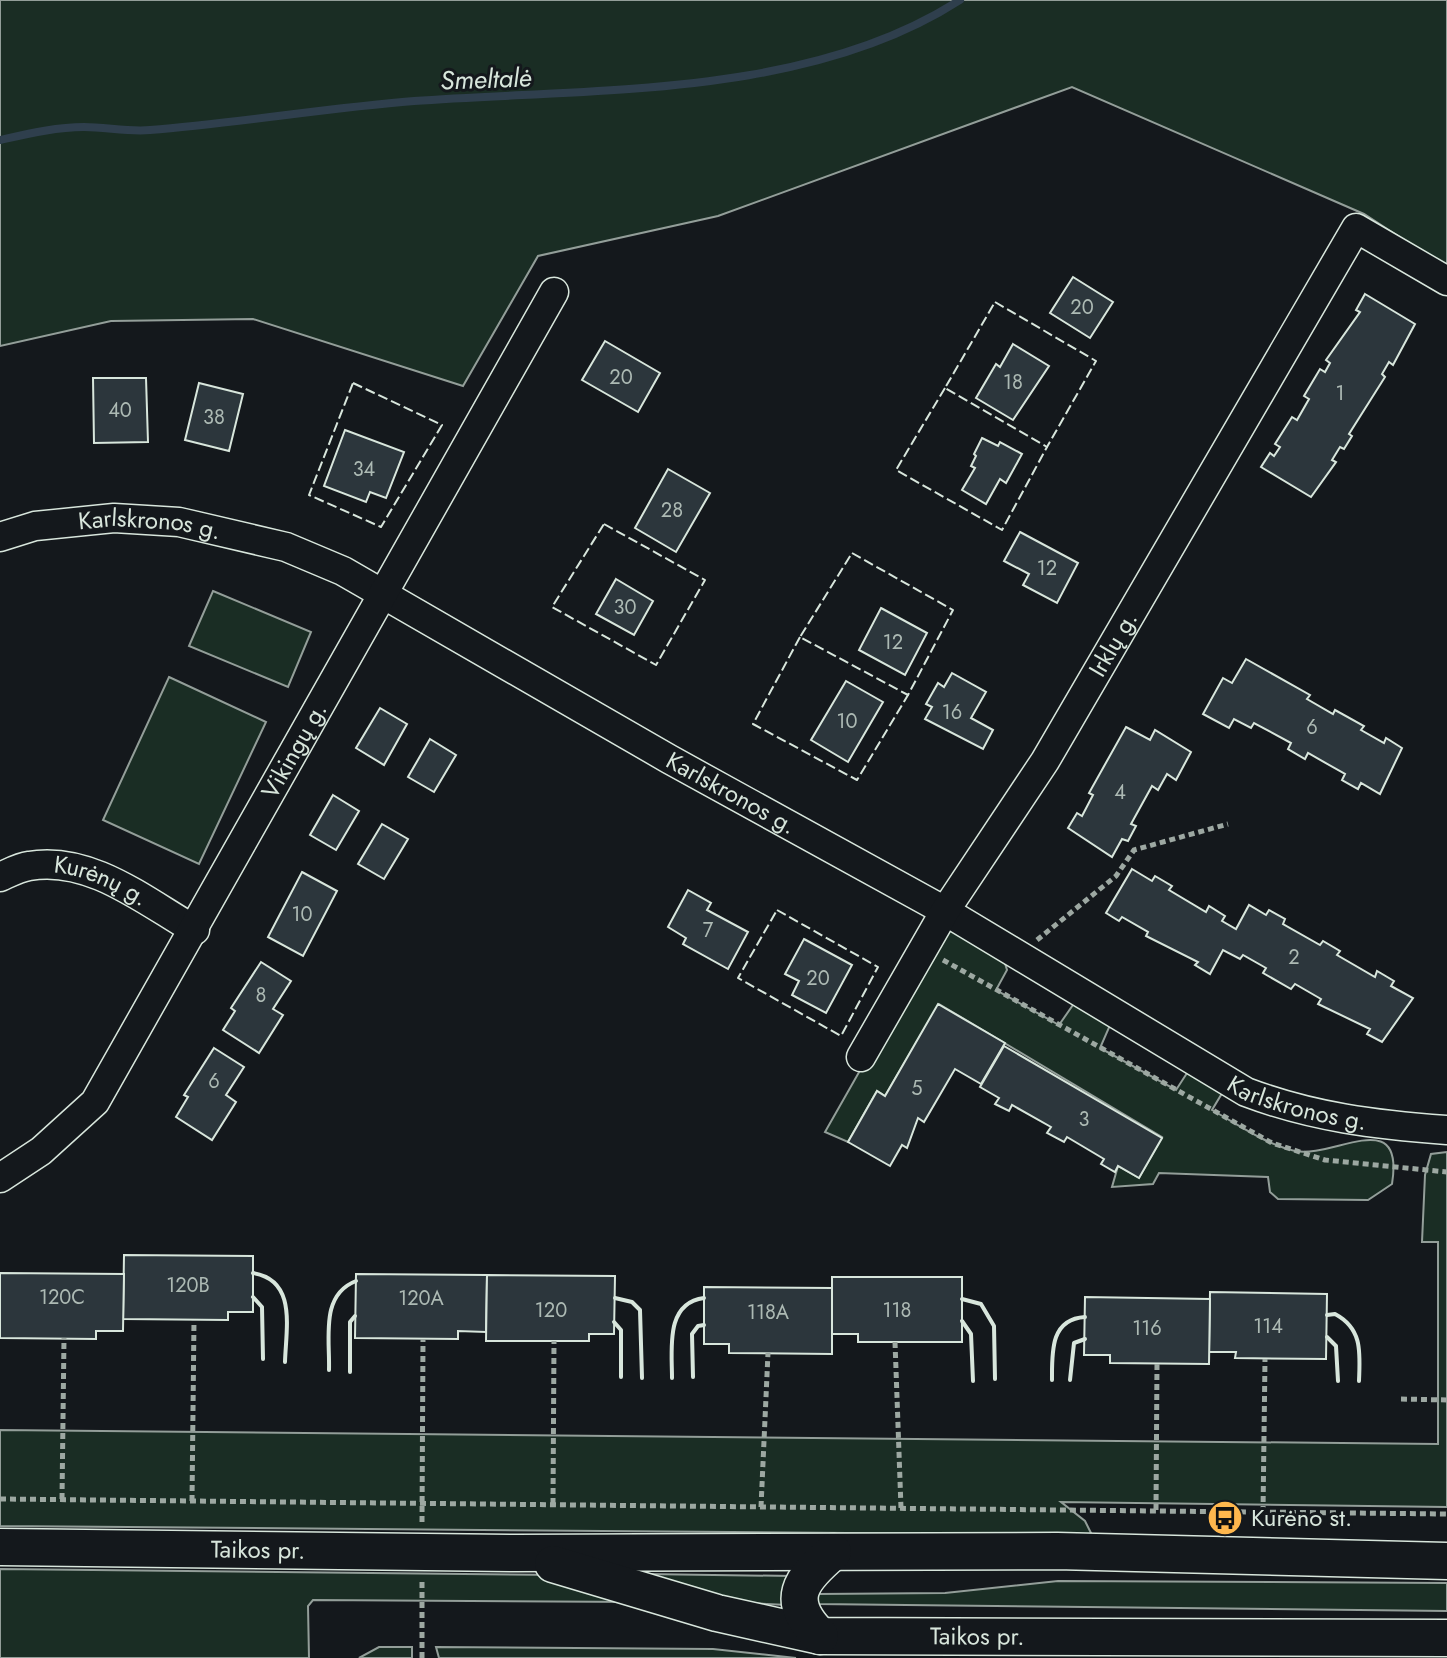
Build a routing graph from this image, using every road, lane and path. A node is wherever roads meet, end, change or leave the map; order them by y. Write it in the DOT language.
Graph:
graph roads {
  1 [pos="1447,281"];
  2 [pos="554,292"];
  3 [pos="0,537"];
  4 [pos="384,593"];
  5 [pos="1228,824"];
  6 [pos="0,877"];
  7 [pos="945,911"];
  8 [pos="195,930"];
  9 [pos="1025,959"];
  10 [pos="861,1057"];
  11 [pos="1447,1130"];
  12 [pos="0,1178"];
  13 [pos="194,1320"];
  14 [pos="64,1338"];
  15 [pos="423,1339"];
  16 [pos="554,1341"];
  17 [pos="895,1342"];
  18 [pos="768,1353"];
  19 [pos="1265,1359"];
  20 [pos="1157,1363"];
  21 [pos="1401,1399"];
  22 [pos="1447,1400"];
  23 [pos="0,1499"];
  24 [pos="62,1499"];
  25 [pos="192,1501"];
  26 [pos="422,1503"];
  27 [pos="553,1504"];
  28 [pos="761,1507"];
  29 [pos="901,1508"];
  30 [pos="1156,1511"];
  31 [pos="1263,1512"];
  32 [pos="1447,1514"];
  33 [pos="0,1547"];
  34 [pos="833,1552"];
  35 [pos="517,1553"];
  36 [pos="1447,1561"];
  37 [pos="820,1636"];
  38 [pos="1447,1638"];
  39 [pos="1065,1648"];
  40 [pos="1134,1648"];
  1 -- 7 [label="street, Irklų g."];
  2 -- 4 [label="street, Vikingų g."];
  3 -- 4 [label="street, Karlskronos g."];
  4 -- 7 [label="street, Karlskronos g."];
  4 -- 8 [label="street, Vikingų g."];
  5 -- 9 [label="path"];
  6 -- 8 [label="street, Kurėnų g."];
  7 -- 9 [label="street, Karlskronos g."];
  7 -- 10 [label="street, Irklų g."];
  8 -- 12 [label="street, Vikingų g."];
  9 -- 11 [label="street, Karlskronos g."];
  13 -- 25 [label="path"];
  14 -- 24 [label="path"];
  15 -- 26 [label="path"];
  16 -- 27 [label="path"];
  17 -- 29 [label="path"];
  18 -- 28 [label="path"];
  19 -- 31 [label="path"];
  20 -- 30 [label="path"];
  21 -- 22 [label="path"];
  23 -- 24 [label="path"];
  24 -- 25 [label="path"];
  25 -- 26 [label="path"];
  26 -- 27 [label="path"];
  27 -- 28 [label="path"];
  28 -- 29 [label="path"];
  29 -- 30 [label="path"];
  30 -- 31 [label="path"];
  31 -- 32 [label="path"];
  33 -- 35 [label="main road, Taikos pr."];
  34 -- 35 [label="main road, Taikos pr."];
  34 -- 36 [label="main road, Taikos pr."];
  34 -- 37 [label="main road"];
  35 -- 37 [label="main road, Taikos pr."];
  37 -- 39 [label="main road, Taikos pr."];
  38 -- 40 [label="main road, Taikos pr."];
  39 -- 40 [label="main road, Taikos pr."];
}
